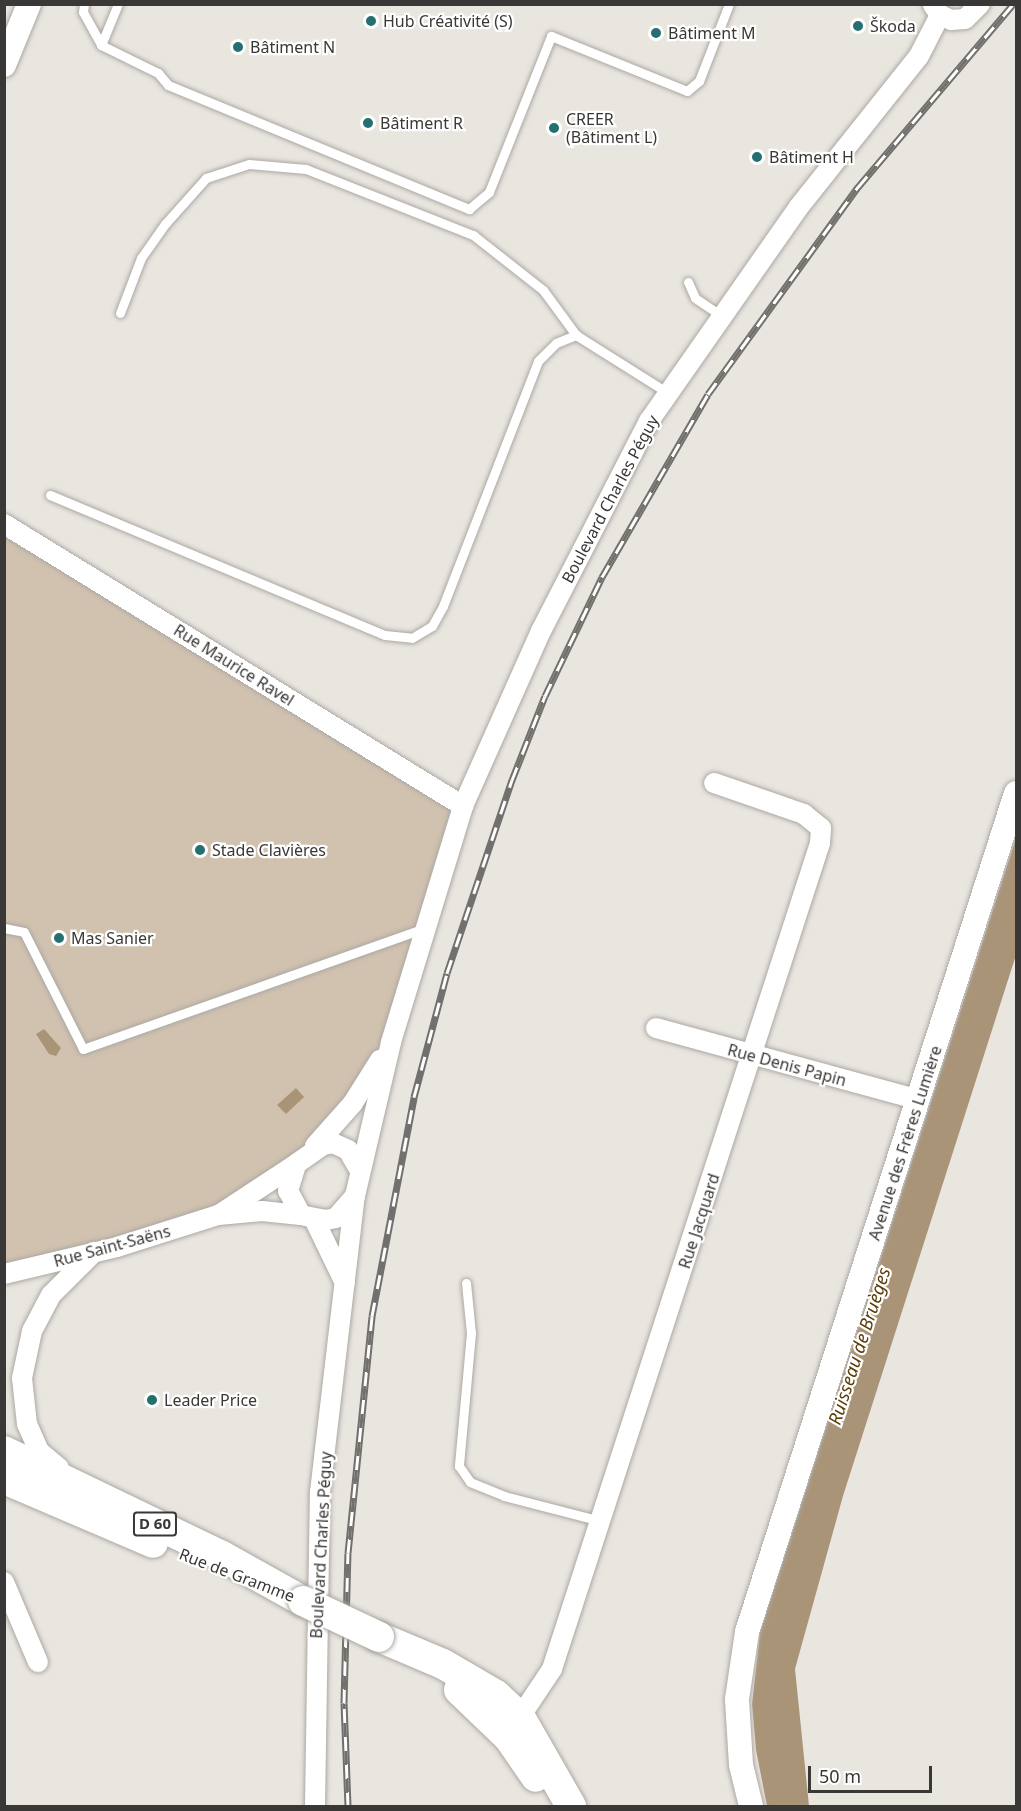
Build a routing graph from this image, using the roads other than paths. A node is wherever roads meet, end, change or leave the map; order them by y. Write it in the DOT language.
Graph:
graph roads {
  1 [pos="29,4"];
  2 [pos="84,4"];
  3 [pos="118,4"];
  4 [pos="729,4"];
  5 [pos="980,4"];
  6 [pos="936,10"];
  7 [pos="101,45"];
  8 [pos="4,65"];
  9 [pos="688,282"];
  10 [pos="120,313"];
  11 [pos="722,316"];
  12 [pos="576,334"];
  13 [pos="668,393"];
  14 [pos="50,495"];
  15 [pos="4,524"];
  16 [pos="714,783"];
  17 [pos="1017,794"];
  18 [pos="463,806"];
  19 [pos="426,927"];
  20 [pos="4,928"];
  21 [pos="656,1028"];
  22 [pos="391,1042"];
  23 [pos="753,1056"];
  24 [pos="920,1100"];
  25 [pos="311,1150"];
  26 [pos="296,1164"];
  27 [pos="360,1171"];
  28 [pos="355,1196"];
  29 [pos="218,1215"];
  30 [pos="308,1217"];
  31 [pos="94,1252"];
  32 [pos="4,1274"];
  33 [pos="466,1283"];
  34 [pos="346,1286"];
  35 [pos="4,1451"];
  36 [pos="4,1479"];
  37 [pos="601,1521"];
  38 [pos="222,1556"];
  39 [pos="4,1582"];
  40 [pos="303,1601"];
  41 [pos="379,1638"];
  42 [pos="38,1662"];
  43 [pos="520,1717"];
  44 [pos="315,1806"];
  45 [pos="552,1806"];
  46 [pos="571,1806"];
  47 [pos="751,1806"];
  1 -- 8 [label="street"];
  2 -- 7 [label="lane"];
  3 -- 7 [label="lane"];
  4 -- 7 [label="lane"];
  5 -- 6 [label="street"];
  6 -- 11 [label="street, Boulevard Charles Péguy"];
  9 -- 11 [label="lane"];
  10 -- 12 [label="lane"];
  11 -- 13 [label="street, Boulevard Charles Péguy"];
  12 -- 13 [label="lane"];
  12 -- 14 [label="lane"];
  13 -- 18 [label="street, Boulevard Charles Péguy"];
  15 -- 18 [label="street, Rue Maurice Ravel"];
  16 -- 23 [label="street, Rue Jacquard"];
  17 -- 24 [label="street, Avenue des Frères Lumière"];
  18 -- 19 [label="street, Boulevard Charles Péguy"];
  19 -- 20 [label="lane"];
  19 -- 22 [label="street, Boulevard Charles Péguy"];
  21 -- 23 [label="street, Rue Denis Papin"];
  22 -- 25 [label="street, Boulevard Charles Péguy"];
  22 -- 27 [label="street, Boulevard Charles Péguy"];
  23 -- 24 [label="street, Rue Denis Papin"];
  23 -- 37 [label="street, Rue Jacquard"];
  24 -- 47 [label="street, Avenue des Frères Lumière"];
  25 -- 26 [label="street"];
  25 -- 27 [label="street"];
  26 -- 29 [label="street, Rue Saint-Saëns"];
  26 -- 30 [label="street"];
  27 -- 28 [label="street"];
  28 -- 30 [label="street"];
  28 -- 34 [label="street, Boulevard Charles Péguy"];
  29 -- 30 [label="street, Rue Saint-Saëns"];
  29 -- 31 [label="street, Rue Saint-Saëns"];
  30 -- 34 [label="street"];
  31 -- 32 [label="street, Rue Saint-Saëns"];
  31 -- 38 [label="street"];
  33 -- 37 [label="lane"];
  34 -- 44 [label="street, Boulevard Charles Péguy"];
  35 -- 38 [label="main road, Rue de Gramme / D 60"];
  36 -- 40 [label="main road, Rue de Gramme / D 60"];
  37 -- 43 [label="street, Rue Jacquard"];
  38 -- 40 [label="main road, Rue de Gramme / D 60"];
  39 -- 42 [label="street"];
  40 -- 41 [label="main road, Rue de Gramme / D 60, bridge"];
  41 -- 43 [label="main road, Rue de Gramme / D 60"];
  41 -- 45 [label="main road, Rue de Gramme / D 60"];
  43 -- 46 [label="main road, Rue de Gramme / D 60"];
}
